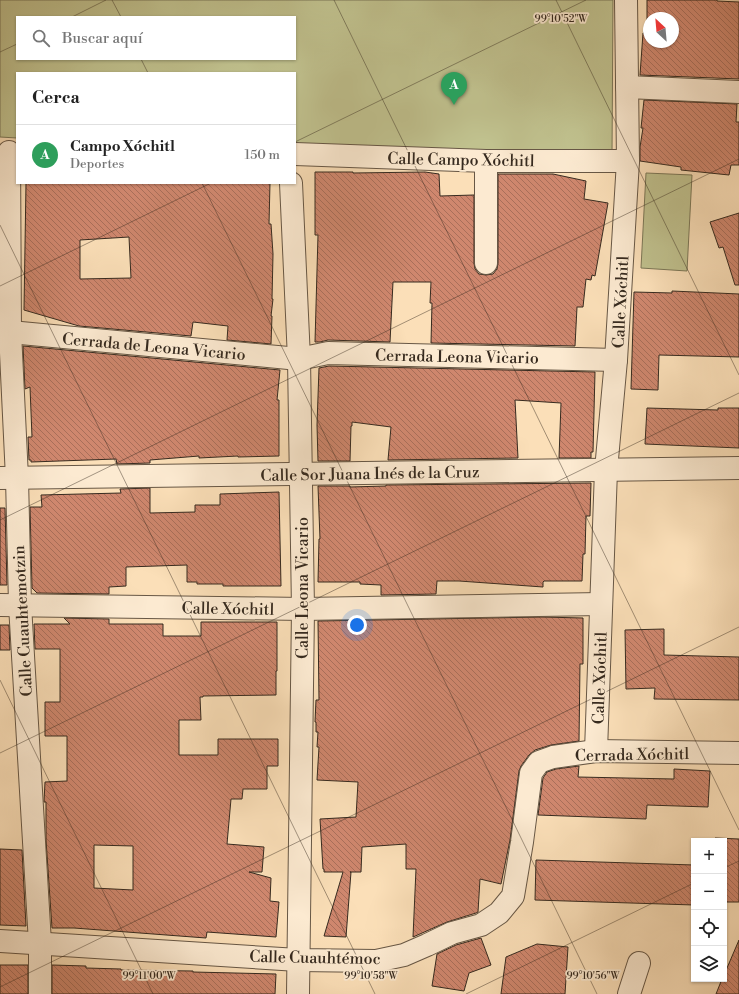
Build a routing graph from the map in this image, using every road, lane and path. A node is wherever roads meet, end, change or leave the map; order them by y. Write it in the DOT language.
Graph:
graph roads {
  1 [pos="626,0"];
  2 [pos="627,88"];
  3 [pos="739,92"];
  4 [pos="9,152"];
  5 [pos="296,154"];
  6 [pos="486,161"];
  7 [pos="628,161"];
  8 [pos="291,184"];
  9 [pos="486,263"];
  10 [pos="5,326"];
  11 [pos="299,360"];
  12 [pos="616,360"];
  13 [pos="739,468"];
  14 [pos="606,470"];
  15 [pos="301,474"];
  16 [pos="8,478"];
  17 [pos="601,604"];
  18 [pos="10,605"];
  19 [pos="303,609"];
  20 [pos="596,751"];
  21 [pos="739,753"];
  22 [pos="531,773"];
  23 [pos="0,940"];
  24 [pos="40,943"];
  25 [pos="298,960"];
  26 [pos="639,963"];
  27 [pos="40,994"];
  28 [pos="298,994"];
  29 [pos="629,994"];
  1 -- 2 [label="street, Calle Xóchitl"];
  2 -- 3 [label="street"];
  2 -- 7 [label="street, Calle Xóchitl"];
  4 -- 10 [label="street, Calle Cuauhtemotzin"];
  5 -- 6 [label="street, Calle Campo Xóchitl"];
  6 -- 7 [label="street, Calle Campo Xóchitl"];
  6 -- 9 [label="street"];
  7 -- 12 [label="street, Calle Xóchitl"];
  8 -- 11 [label="street, Calle Leona Vicario"];
  10 -- 11 [label="street, Cerrada de Leona Vicario"];
  10 -- 16 [label="street, Calle Cuauhtemotzin"];
  11 -- 12 [label="street, Cerrada Leona Vicario"];
  11 -- 15 [label="street, Calle Leona Vicario"];
  12 -- 14 [label="street, Calle Xóchitl"];
  13 -- 14 [label="street, Calle Sor Juana Inés de la Cruz"];
  14 -- 15 [label="street, Calle Sor Juana Inés de la Cruz"];
  14 -- 17 [label="street, Calle Xóchitl"];
  15 -- 16 [label="street, Calle Sor Juana Inés de la Cruz"];
  15 -- 19 [label="street, Calle Leona Vicario"];
  16 -- 18 [label="street, Calle Cuauhtemotzin"];
  17 -- 19 [label="street, Calle Xóchitl"];
  17 -- 20 [label="street, Calle Xóchitl"];
  18 -- 19 [label="street, Calle Xóchitl"];
  18 -- 24 [label="street, Calle Cuauhtemotzin"];
  19 -- 25 [label="street, Calle Leona Vicario"];
  20 -- 21 [label="street, Cerrada Xóchitl"];
  20 -- 22 [label="street, Cerrada Xóchitl"];
  22 -- 25 [label="street, Calle Cuauhtémoc"];
  23 -- 24 [label="street, Calle Cuauhtémoc"];
  24 -- 25 [label="street, Calle Cuauhtémoc"];
  24 -- 27 [label="street, Calle Cuauhtemotzin"];
  25 -- 28 [label="street, Calle Leona Vicario"];
  26 -- 29 [label="street"];
}
